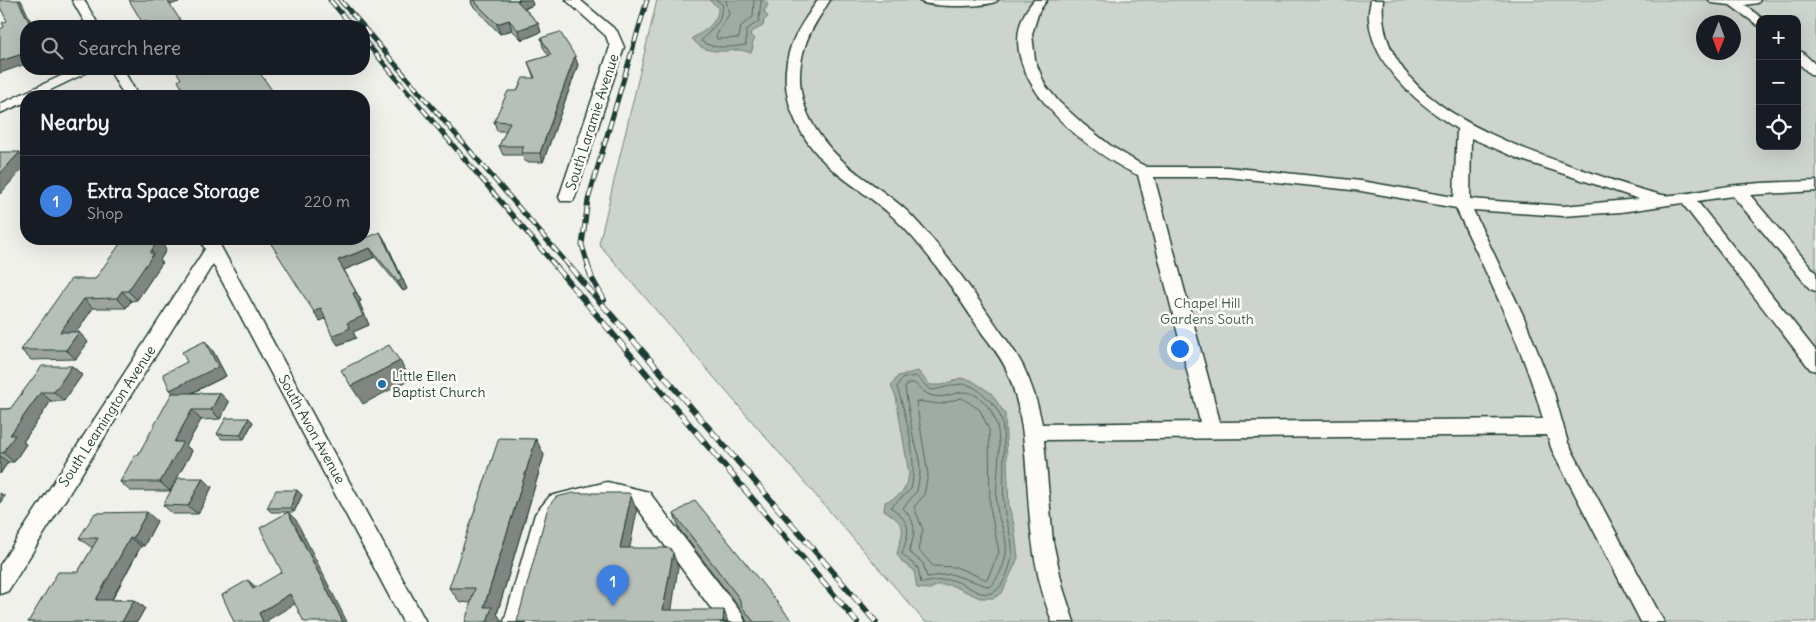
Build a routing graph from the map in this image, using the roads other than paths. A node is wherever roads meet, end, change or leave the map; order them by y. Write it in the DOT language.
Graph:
graph roads {
  1 [pos="78,0"];
  2 [pos="572,0"];
  3 [pos="824,0"];
  4 [pos="924,0"];
  5 [pos="992,0"];
  6 [pos="1041,0"];
  7 [pos="1377,0"];
  8 [pos="1715,0"];
  9 [pos="1754,0"];
  10 [pos="1734,2"];
  11 [pos="90,20"];
  12 [pos="1756,20"];
  13 [pos="1801,58"];
  14 [pos="1816,72"];
  15 [pos="74,75"];
  16 [pos="119,75"];
  17 [pos="40,90"];
  18 [pos="128,90"];
  19 [pos="20,99"];
  20 [pos="0,109"];
  21 [pos="1464,128"];
  22 [pos="1144,172"];
  23 [pos="1816,182"];
  24 [pos="1794,186"];
  25 [pos="1816,186"];
  26 [pos="1736,190"];
  27 [pos="567,197"];
  28 [pos="1678,199"];
  29 [pos="1462,204"];
  30 [pos="210,245"];
  31 [pos="212,245"];
  32 [pos="1816,285"];
  33 [pos="1816,364"];
  34 [pos="1554,427"];
  35 [pos="1212,430"];
  36 [pos="1035,432"];
  37 [pos="0,584"];
  38 [pos="415,621"];
  39 [pos="515,622"];
  40 [pos="734,622"];
  41 [pos="1063,622"];
  42 [pos="1653,622"];
  1 -- 11 [label="street"];
  2 -- 27 [label="street, South Laramie Avenue"];
  3 -- 36 [label="street"];
  4 -- 5 [label="street"];
  6 -- 22 [label="street"];
  7 -- 21 [label="street"];
  8 -- 10 [label="street"];
  9 -- 10 [label="street"];
  10 -- 12 [label="street"];
  13 -- 14 [label="street"];
  15 -- 17 [label="street"];
  16 -- 18 [label="street"];
  19 -- 20 [label="street"];
  21 -- 28 [label="street"];
  21 -- 29 [label="street"];
  22 -- 29 [label="street"];
  22 -- 35 [label="street"];
  23 -- 24 [label="street"];
  24 -- 25 [label="street"];
  24 -- 26 [label="street"];
  26 -- 28 [label="street"];
  26 -- 32 [label="street"];
  28 -- 29 [label="street"];
  28 -- 33 [label="street"];
  29 -- 34 [label="street"];
  30 -- 37 [label="street, South Leamington Avenue"];
  31 -- 38 [label="street, South Avon Avenue"];
  34 -- 35 [label="street"];
  34 -- 42 [label="street"];
  35 -- 36 [label="street"];
  36 -- 41 [label="street"];
  39 -- 40 [label="street"];
}
